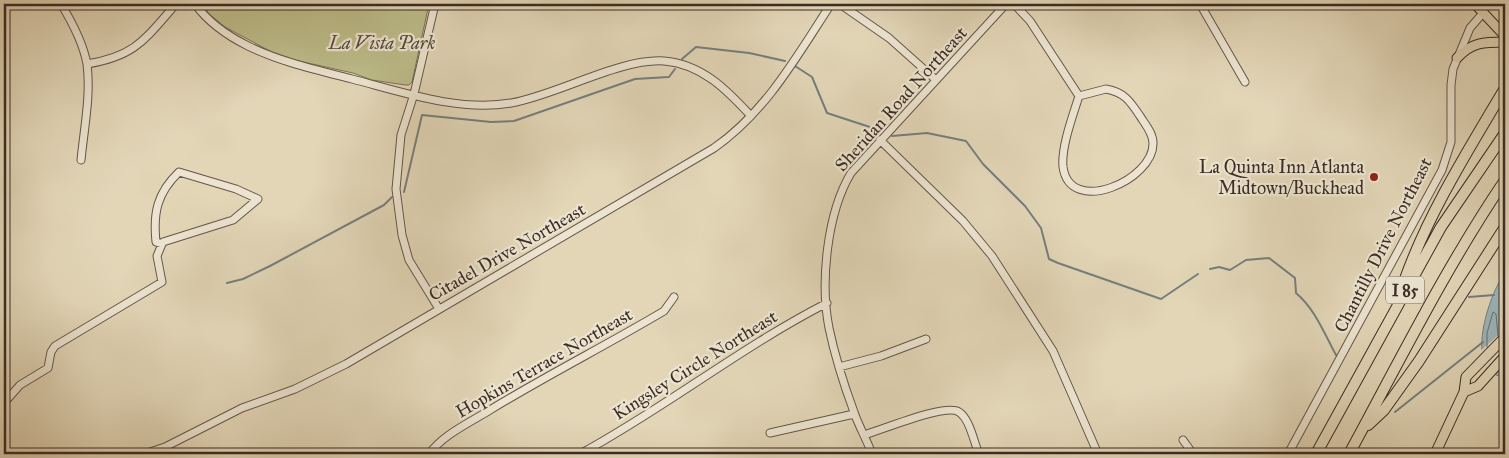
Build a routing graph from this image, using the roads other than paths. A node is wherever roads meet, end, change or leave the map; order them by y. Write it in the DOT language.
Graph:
graph roads {
  1 [pos="61,4"];
  2 [pos="176,4"];
  3 [pos="196,4"];
  4 [pos="435,4"];
  5 [pos="831,4"];
  6 [pos="840,4"];
  7 [pos="1006,4"];
  8 [pos="1014,4"];
  9 [pos="1200,4"];
  10 [pos="1475,4"];
  11 [pos="1483,13"];
  12 [pos="1505,36"];
  13 [pos="1505,42"];
  14 [pos="1457,58"];
  15 [pos="87,64"];
  16 [pos="935,79"];
  17 [pos="1246,82"];
  18 [pos="1505,88"];
  19 [pos="414,94"];
  20 [pos="1079,96"];
  21 [pos="751,116"];
  22 [pos="1505,133"];
  23 [pos="880,140"];
  24 [pos="81,160"];
  25 [pos="1505,180"];
  26 [pos="1505,227"];
  27 [pos="162,244"];
  28 [pos="674,298"];
  29 [pos="827,303"];
  30 [pos="439,309"];
  31 [pos="1394,309"];
  32 [pos="1505,338"];
  33 [pos="926,339"];
  34 [pos="1505,356"];
  35 [pos="839,367"];
  36 [pos="1464,392"];
  37 [pos="4,402"];
  38 [pos="854,414"];
  39 [pos="1362,431"];
  40 [pos="770,432"];
  41 [pos="864,436"];
  42 [pos="1183,440"];
  43 [pos="144,454"];
  44 [pos="429,454"];
  45 [pos="580,454"];
  46 [pos="872,454"];
  47 [pos="979,454"];
  48 [pos="1098,454"];
  49 [pos="1193,454"];
  50 [pos="1288,454"];
  51 [pos="1316,454"];
  52 [pos="1349,454"];
  53 [pos="1435,454"];
  1 -- 15 [label="street"];
  2 -- 15 [label="street"];
  3 -- 19 [label="street"];
  4 -- 19 [label="street"];
  5 -- 21 [label="street, Citadel Drive Northeast"];
  6 -- 16 [label="street"];
  7 -- 16 [label="street, Sheridan Road Northeast"];
  8 -- 20 [label="street"];
  9 -- 17 [label="street"];
  10 -- 11 [label="main road"];
  11 -- 12 [label="main road"];
  11 -- 14 [label="street, Chantilly Drive Northeast"];
  13 -- 14 [label="main road"];
  14 -- 50 [label="street, Chantilly Drive Northeast"];
  15 -- 24 [label="street"];
  16 -- 23 [label="street, Sheridan Road Northeast"];
  18 -- 31 [label="highway"];
  19 -- 21 [label="street"];
  19 -- 30 [label="street"];
  20 -- 20 [label="street"];
  21 -- 30 [label="street, Citadel Drive Northeast"];
  22 -- 31 [label="highway, I 85"];
  23 -- 29 [label="street, Sheridan Road Northeast"];
  23 -- 48 [label="street"];
  25 -- 39 [label="highway, I 85"];
  26 -- 39 [label="highway"];
  27 -- 27 [label="street"];
  27 -- 37 [label="street"];
  28 -- 44 [label="street, Hopkins Terrace Northeast"];
  29 -- 35 [label="street, Sheridan Road Northeast"];
  29 -- 45 [label="street, Kingsley Circle Northeast"];
  30 -- 43 [label="street, Citadel Drive Northeast"];
  31 -- 51 [label="highway, I 85"];
  32 -- 36 [label="main road"];
  33 -- 35 [label="street"];
  34 -- 36 [label="main road"];
  35 -- 38 [label="street, Sheridan Road Northeast"];
  36 -- 53 [label="main road"];
  38 -- 40 [label="street"];
  38 -- 41 [label="street, Sheridan Road Northeast"];
  39 -- 52 [label="highway, I 85"];
  41 -- 46 [label="street, Sheridan Road Northeast"];
  41 -- 47 [label="street"];
  42 -- 49 [label="street"];
}
